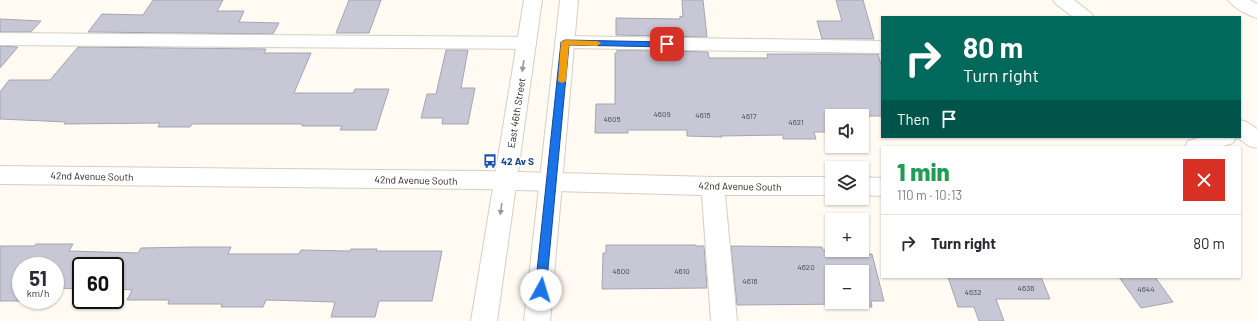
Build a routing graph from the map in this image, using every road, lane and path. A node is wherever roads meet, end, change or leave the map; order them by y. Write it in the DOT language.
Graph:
graph roads {
  1 [pos="533,0"];
  2 [pos="569,0"];
  3 [pos="1062,0"];
  4 [pos="1237,0"];
  5 [pos="1257,12"];
  6 [pos="1080,16"];
  7 [pos="0,39"];
  8 [pos="565,42"];
  9 [pos="526,44"];
  10 [pos="881,47"];
  11 [pos="1225,138"];
  12 [pos="1199,146"];
  13 [pos="0,175"];
  14 [pos="505,181"];
  15 [pos="551,183"];
  16 [pos="713,186"];
  17 [pos="825,186"];
  18 [pos="869,186"];
  19 [pos="881,186"];
  20 [pos="484,321"];
  21 [pos="537,321"];
  22 [pos="724,321"];
  1 -- 9 [label="street, East 46th Street"];
  2 -- 8 [label="street"];
  3 -- 6 [label="street"];
  4 -- 5 [label="street"];
  7 -- 9 [label="street"];
  8 -- 10 [label="street"];
  8 -- 15 [label="street"];
  9 -- 14 [label="street, East 46th Street, one-way"];
  11 -- 12 [label="street"];
  13 -- 14 [label="street, 42nd Avenue South"];
  14 -- 15 [label="street, 42nd Avenue South"];
  14 -- 20 [label="street, East 46th Street, one-way"];
  15 -- 16 [label="street, 42nd Avenue South"];
  15 -- 21 [label="street"];
  16 -- 17 [label="street, 42nd Avenue South"];
  16 -- 22 [label="street"];
  18 -- 19 [label="street"];
}
